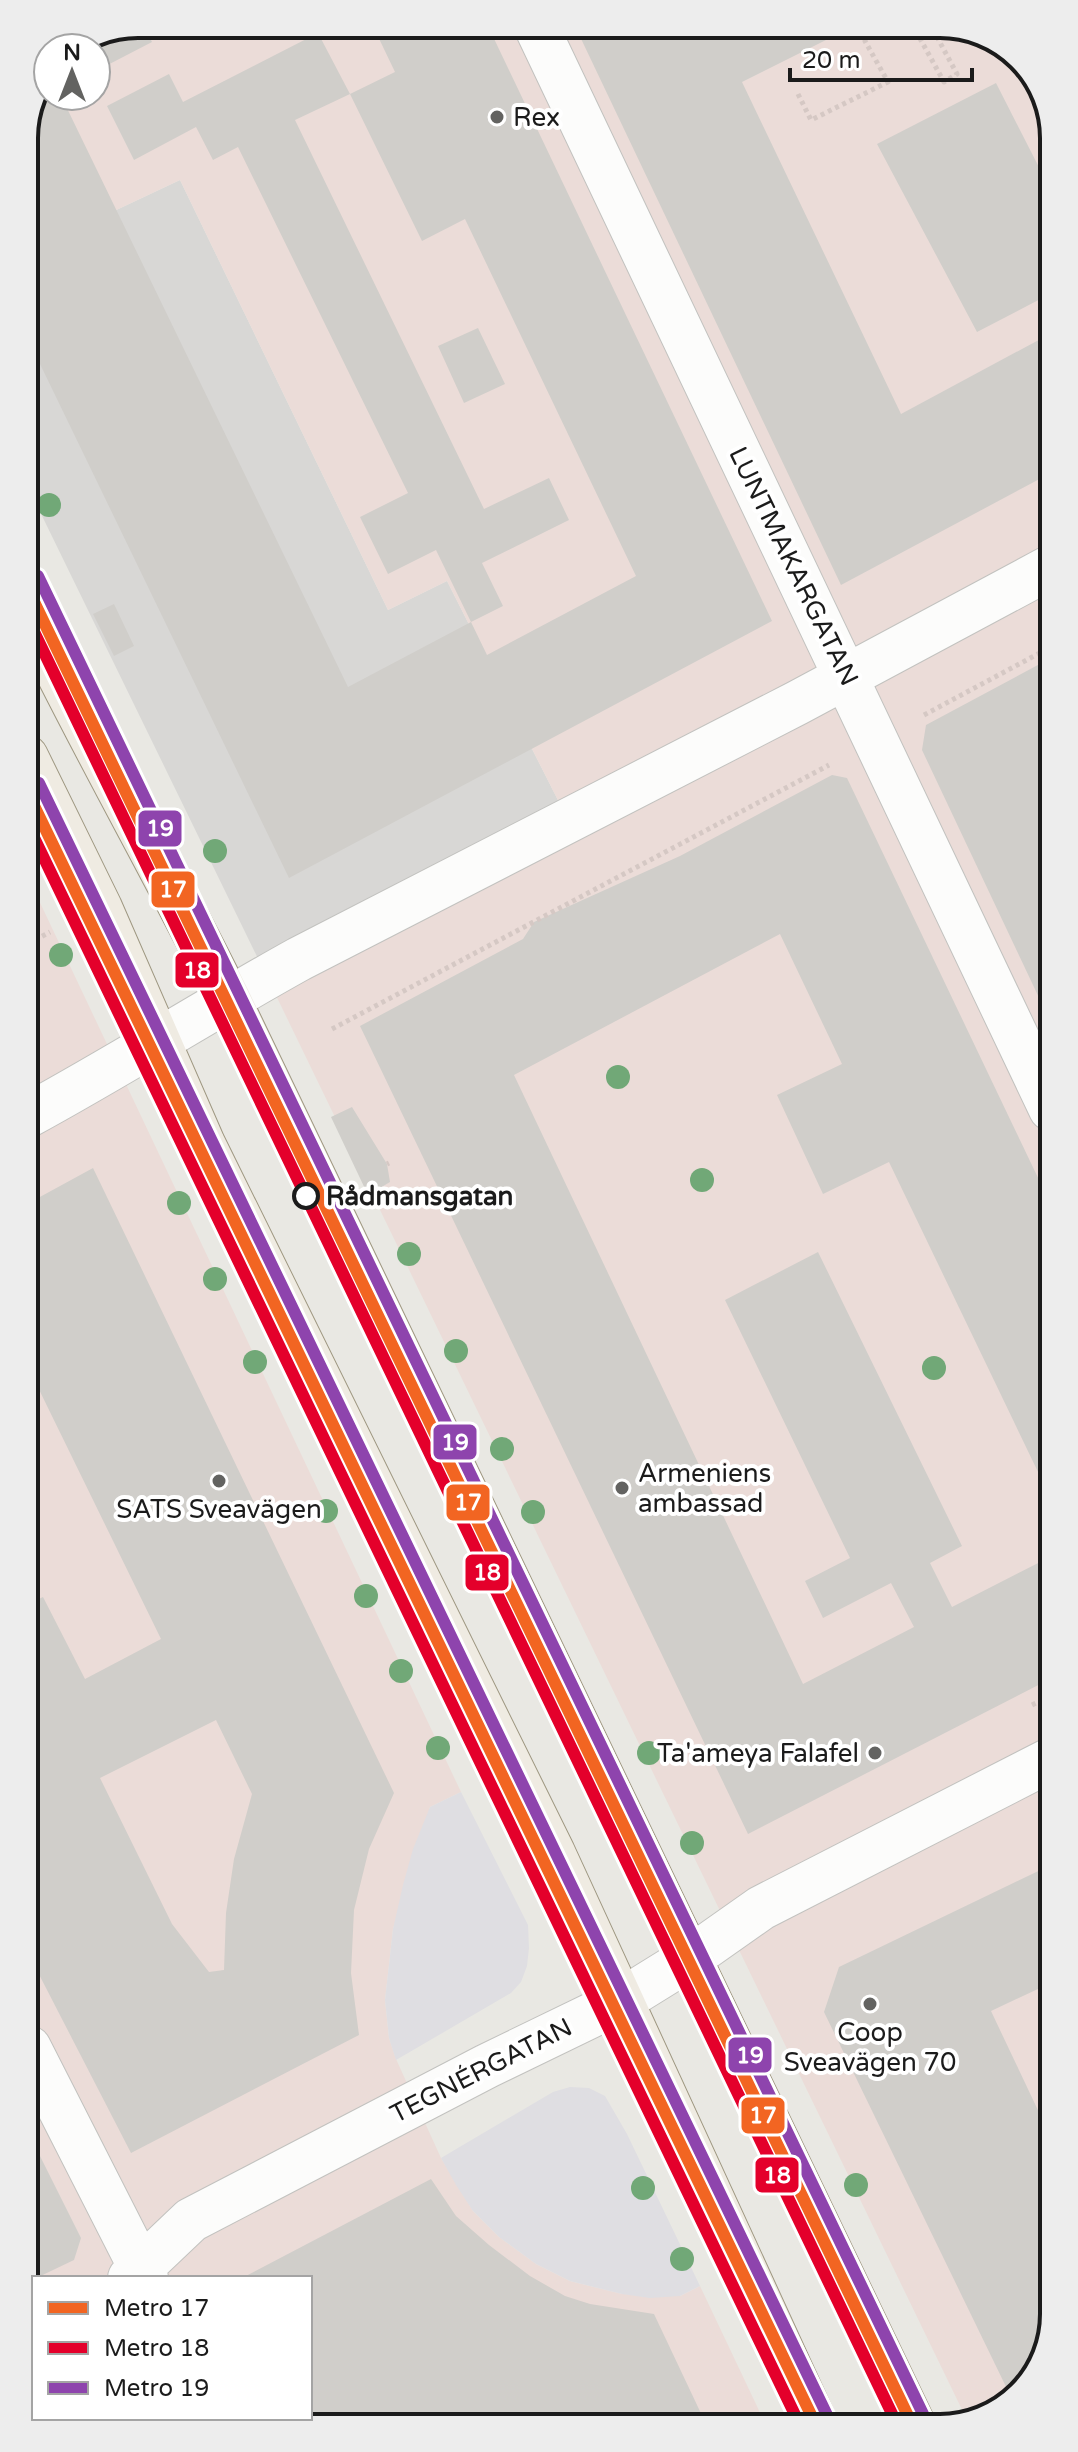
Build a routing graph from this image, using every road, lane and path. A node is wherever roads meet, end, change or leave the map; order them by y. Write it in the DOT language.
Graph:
graph roads {
  1 [pos="542,38"];
  2 [pos="867,38"];
  3 [pos="920,38"];
  4 [pos="938,38"];
  5 [pos="798,94"];
  6 [pos="1040,573"];
  7 [pos="38,633"];
  8 [pos="1040,653"];
  9 [pos="846,676"];
  10 [pos="914,721"];
  11 [pos="840,769"];
  12 [pos="38,781"];
  13 [pos="50,932"];
  14 [pos="38,938"];
  15 [pos="228,999"];
  16 [pos="332,1029"];
  17 [pos="159,1043"];
  18 [pos="1040,1086"];
  19 [pos="38,1110"];
  20 [pos="1040,1765"];
  21 [pos="690,1958"];
  22 [pos="619,2002"];
  23 [pos="38,2067"];
  24 [pos="139,2275"];
  25 [pos="811,2414"];
  26 [pos="908,2414"];
  1 -- 9 [label="street, LUNTMAKARGATAN"];
  2 -- 5 [label="path"];
  3 -- 4 [label="path"];
  6 -- 9 [label="street"];
  7 -- 15 [label="main road"];
  8 -- 10 [label="path"];
  9 -- 15 [label="street"];
  9 -- 18 [label="street, LUNTMAKARGATAN"];
  11 -- 16 [label="path"];
  12 -- 17 [label="main road"];
  13 -- 14 [label="path"];
  15 -- 17 [label="street"];
  15 -- 21 [label="main road"];
  17 -- 19 [label="street"];
  17 -- 22 [label="main road"];
  20 -- 21 [label="street, TEGNÉRGATAN"];
  21 -- 22 [label="street, TEGNÉRGATAN"];
  21 -- 26 [label="main road"];
  22 -- 24 [label="street, TEGNÉRGATAN"];
  22 -- 25 [label="main road"];
  23 -- 24 [label="street"];
}
